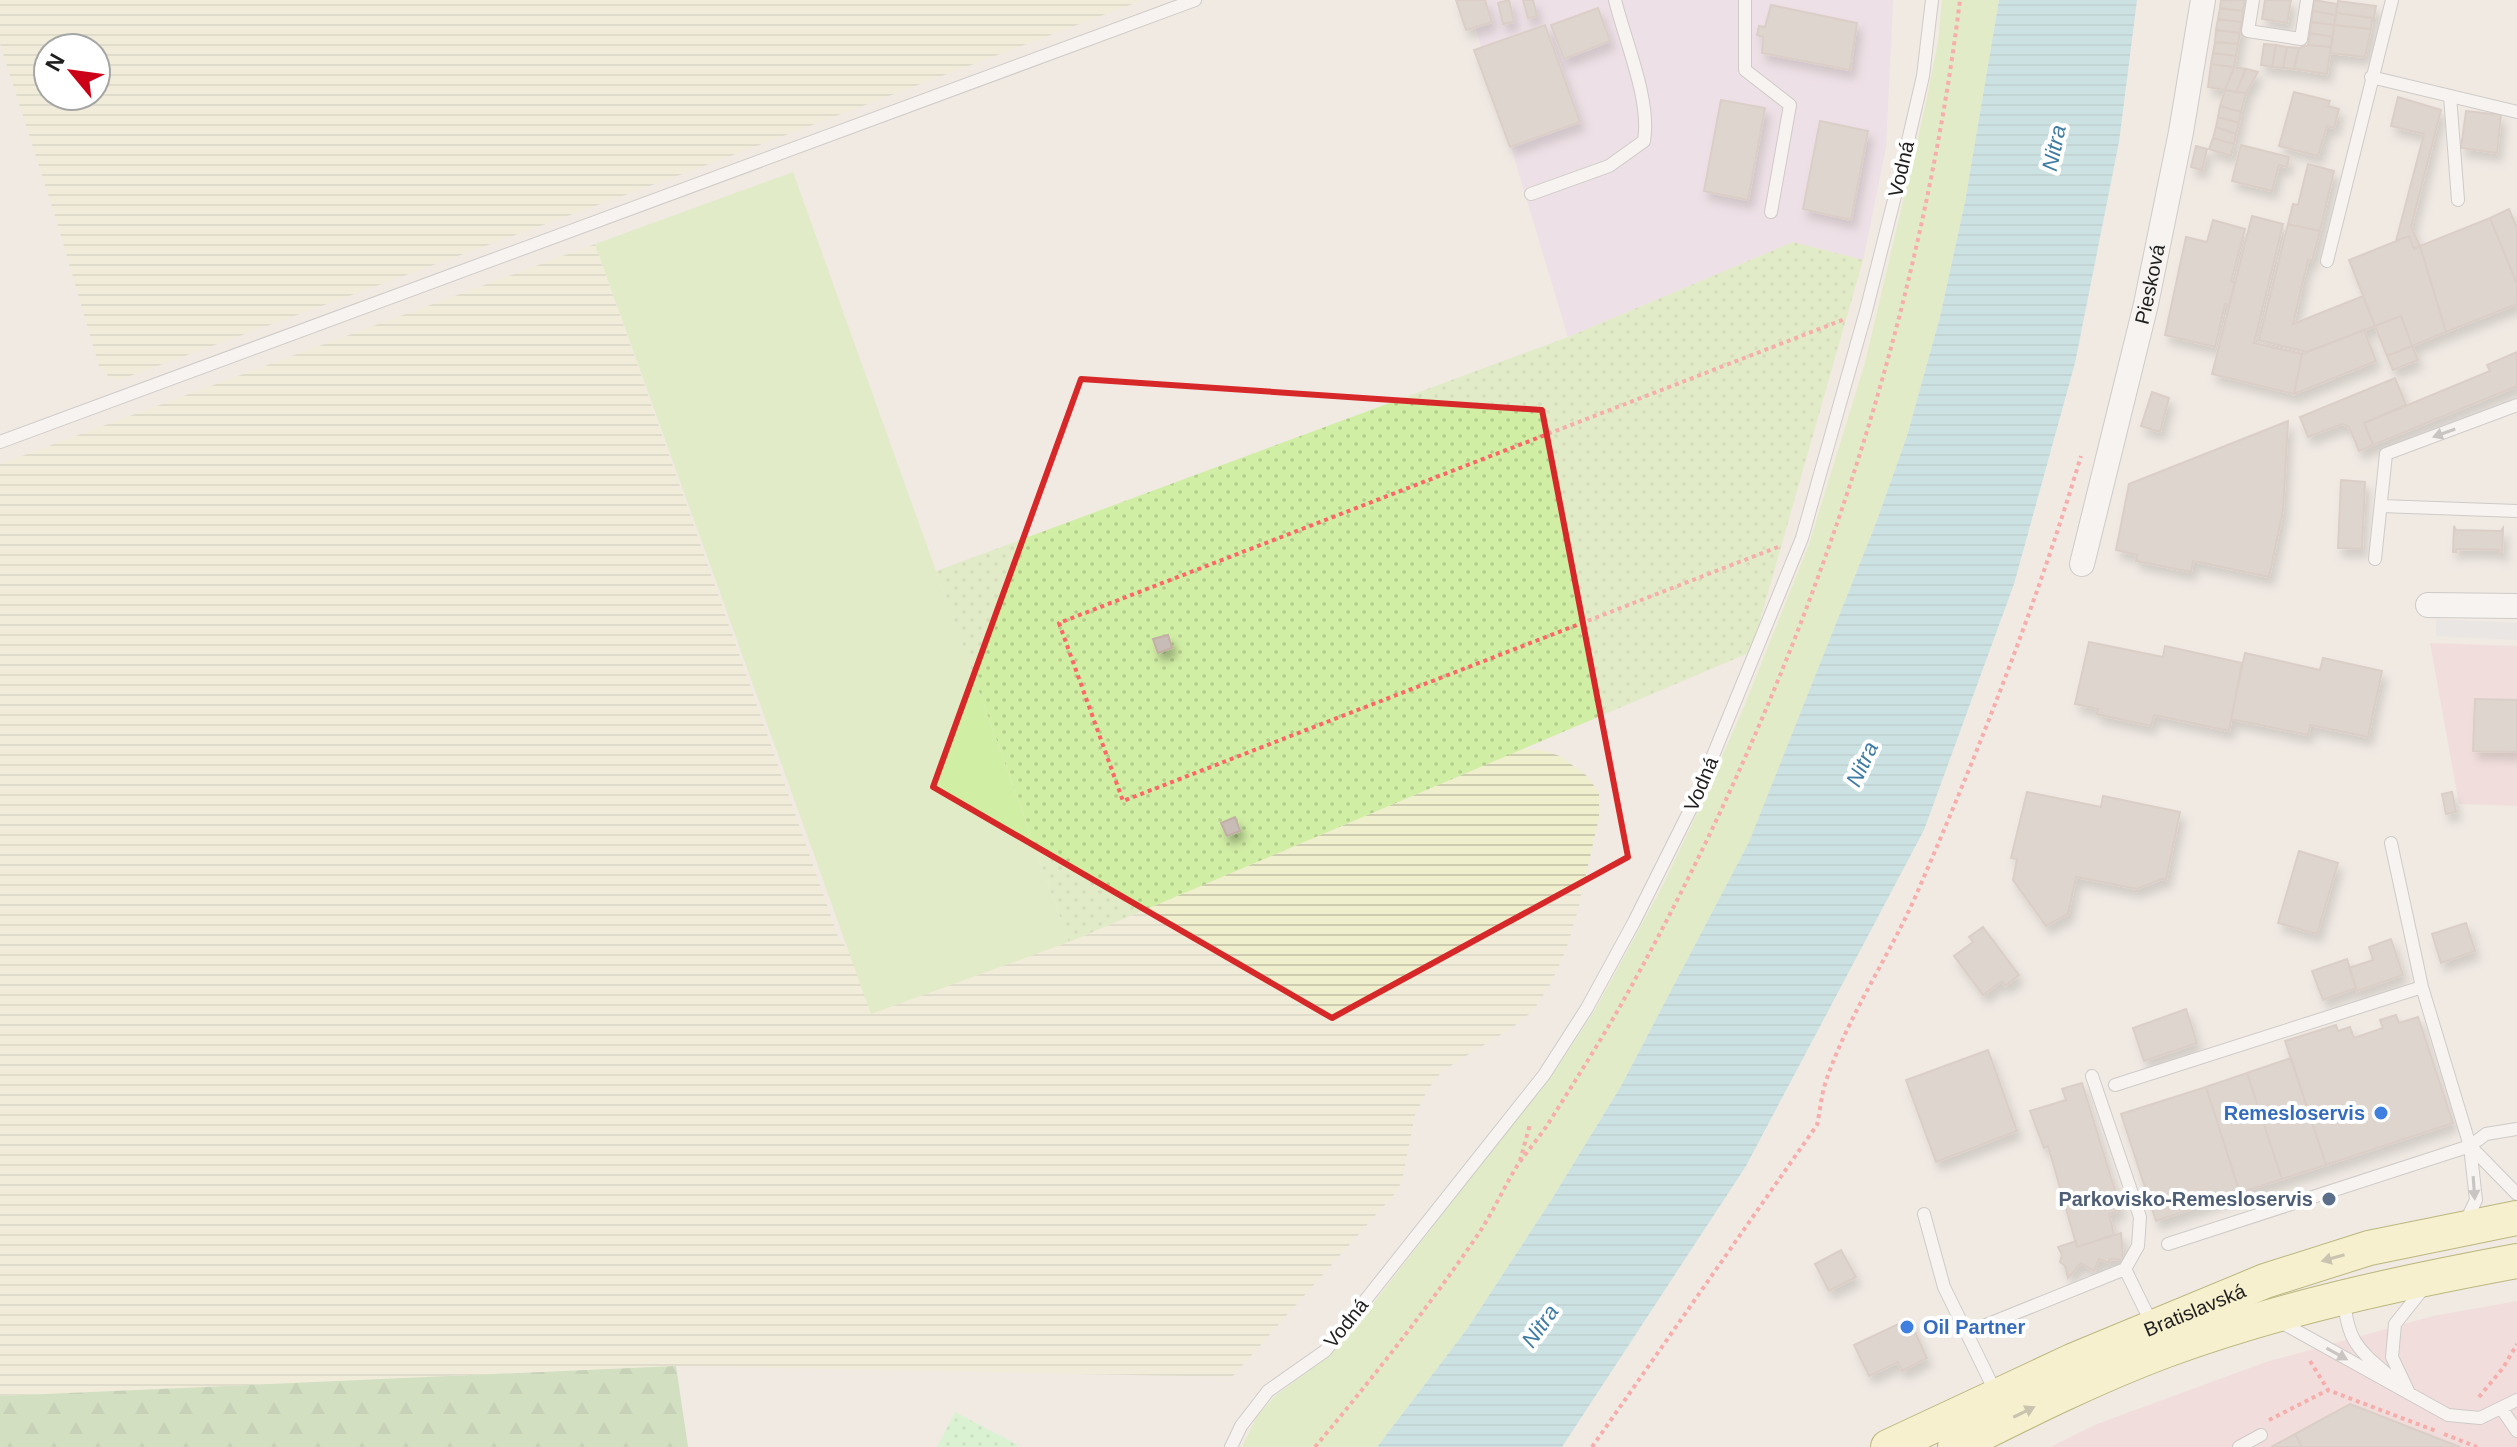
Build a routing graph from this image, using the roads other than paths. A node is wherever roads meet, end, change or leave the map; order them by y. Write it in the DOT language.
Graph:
graph roads {
  1 [pos="1195,0"];
  2 [pos="1615,0"];
  3 [pos="1745,0"];
  4 [pos="1932,0"];
  5 [pos="2203,0"];
  6 [pos="2253,0"];
  7 [pos="2307,0"];
  8 [pos="2392,0"];
  9 [pos="2371,77"];
  10 [pos="2450,96"];
  11 [pos="2517,112"];
  12 [pos="1531,194"];
  13 [pos="2458,200"];
  14 [pos="1771,212"];
  15 [pos="2327,261"];
  16 [pos="2517,405"];
  17 [pos="0,442"];
  18 [pos="2381,506"];
  19 [pos="2517,511"];
  20 [pos="2375,559"];
  21 [pos="2082,564"];
  22 [pos="2428,605"];
  23 [pos="2517,606"];
  24 [pos="2391,843"];
  25 [pos="2422,987"];
  26 [pos="2092,1076"];
  27 [pos="2115,1085"];
  28 [pos="2517,1129"];
  29 [pos="2470,1146"];
  30 [pos="2517,1194"];
  31 [pos="1924,1214"];
  32 [pos="2517,1218"];
  33 [pos="2463,1228"];
  34 [pos="2517,1232"];
  35 [pos="2168,1244"];
  36 [pos="2517,1261"];
  37 [pos="2125,1269"];
  38 [pos="2434,1276"];
  39 [pos="2344,1297"];
  40 [pos="2269,1316"];
  41 [pos="2153,1326"];
  42 [pos="1966,1333"];
  43 [pos="2409,1393"];
  44 [pos="1997,1396"];
  45 [pos="2517,1400"];
  46 [pos="2501,1408"];
  47 [pos="2517,1431"];
  48 [pos="2261,1435"];
  49 [pos="1231,1447"];
  50 [pos="1888,1447"];
  51 [pos="1955,1447"];
  52 [pos="2239,1447"];
  1 -- 17 [label="lane"];
  2 -- 12 [label="lane"];
  3 -- 14 [label="lane"];
  4 -- 49 [label="lane, Vodná"];
  5 -- 21 [label="street, Piesková"];
  6 -- 7 [label="lane"];
  8 -- 9 [label="lane"];
  9 -- 10 [label="lane"];
  9 -- 15 [label="lane"];
  10 -- 11 [label="lane"];
  10 -- 13 [label="lane"];
  16 -- 18 [label="lane, one-way"];
  18 -- 19 [label="lane"];
  18 -- 20 [label="lane"];
  22 -- 23 [label="street"];
  24 -- 25 [label="lane"];
  25 -- 27 [label="lane"];
  25 -- 29 [label="lane"];
  26 -- 37 [label="lane"];
  28 -- 29 [label="lane"];
  29 -- 30 [label="lane"];
  29 -- 33 [label="lane, one-way"];
  29 -- 35 [label="lane"];
  31 -- 42 [label="lane"];
  32 -- 33 [label="main road, Bratislavská"];
  33 -- 41 [label="main road, Bratislavská, one-way"];
  34 -- 39 [label="main road"];
  36 -- 38 [label="main road, Bratislavská"];
  37 -- 41 [label="lane"];
  37 -- 42 [label="lane"];
  38 -- 39 [label="main road, Bratislavská"];
  38 -- 43 [label="lane"];
  39 -- 40 [label="main road, Bratislavská"];
  39 -- 43 [label="lane"];
  40 -- 43 [label="lane, one-way"];
  51 -- 40 [label="main road, Bratislavská, one-way"];
  41 -- 44 [label="main road, Bratislavská"];
  42 -- 44 [label="lane"];
  43 -- 46 [label="lane"];
  44 -- 50 [label="main road, Bratislavská"];
  45 -- 46 [label="lane"];
  46 -- 47 [label="lane"];
  48 -- 52 [label="lane"];
}
